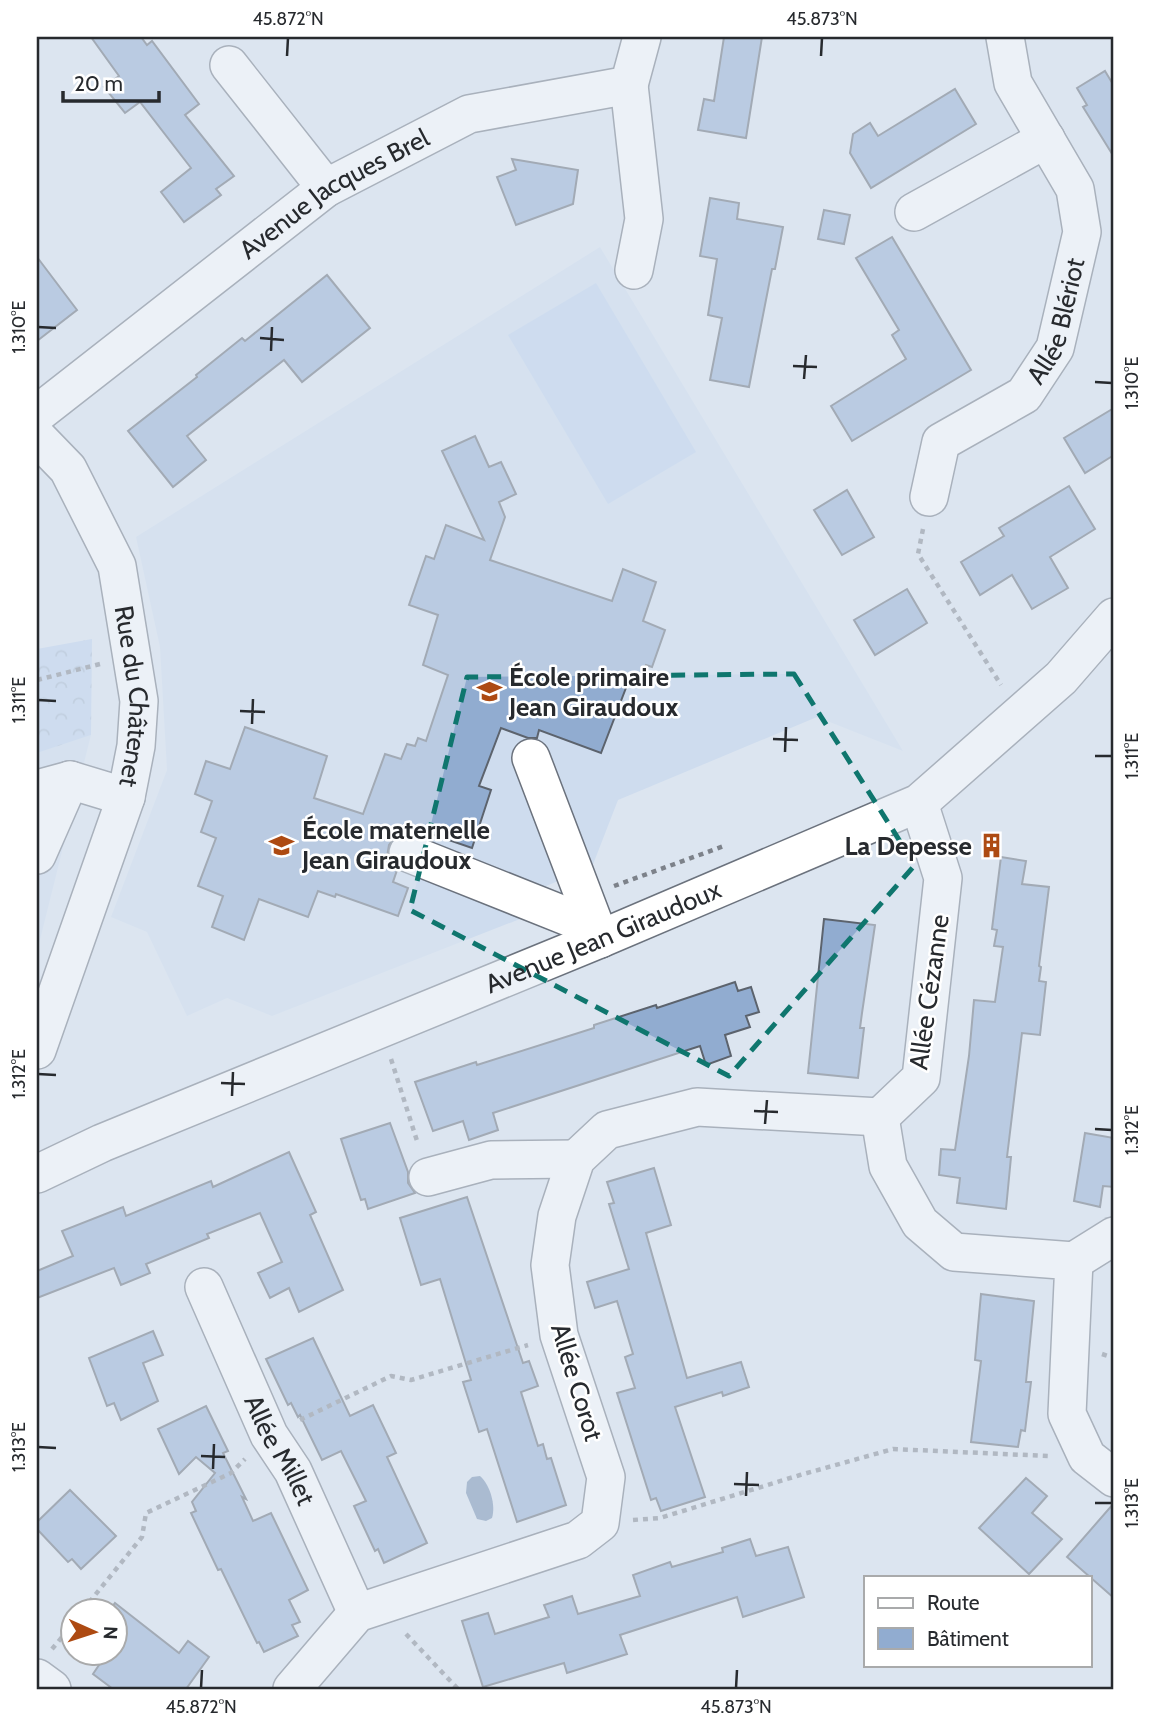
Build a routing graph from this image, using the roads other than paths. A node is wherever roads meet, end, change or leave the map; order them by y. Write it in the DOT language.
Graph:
graph roads {
  1 [pos="642,37"];
  2 [pos="1005,37"];
  3 [pos="229,65"];
  4 [pos="629,85"];
  5 [pos="1046,139"];
  6 [pos="326,188"];
  7 [pos="914,212"];
  8 [pos="634,270"];
  9 [pos="37,414"];
  10 [pos="37,437"];
  11 [pos="929,497"];
  12 [pos="1114,617"];
  13 [pos="531,758"];
  14 [pos="53,784"];
  15 [pos="126,797"];
  16 [pos="919,803"];
  17 [pos="408,853"];
  18 [pos="37,855"];
  19 [pos="598,934"];
  20 [pos="49,982"];
  21 [pos="37,1050"];
  22 [pos="880,1117"];
  23 [pos="576,1159"];
  24 [pos="37,1174"];
  25 [pos="428,1177"];
  26 [pos="1114,1236"];
  27 [pos="1074,1261"];
  28 [pos="204,1287"];
  29 [pos="1101,1468"];
  30 [pos="368,1609"];
  31 [pos="37,1678"];
  32 [pos="52,1689"];
  33 [pos="292,1689"];
  1 -- 4 [label="street"];
  2 -- 5 [label="street, Allée Blériot"];
  3 -- 6 [label="street"];
  4 -- 6 [label="street, Avenue Jacques Brel"];
  4 -- 8 [label="street"];
  5 -- 7 [label="street"];
  5 -- 11 [label="street, Allée Blériot"];
  6 -- 9 [label="street, Avenue Jacques Brel"];
  10 -- 15 [label="street, Rue du Châtenet"];
  12 -- 16 [label="street, Avenue Jean Giraudoux"];
  13 -- 19 [label="street"];
  14 -- 15 [label="street"];
  14 -- 18 [label="street"];
  15 -- 20 [label="street, Rue du Châtenet"];
  16 -- 19 [label="street, Avenue Jean Giraudoux"];
  16 -- 22 [label="street, Allée Cézanne"];
  17 -- 19 [label="street"];
  19 -- 24 [label="street, Avenue Jean Giraudoux"];
  20 -- 21 [label="street, Rue du Châtenet"];
  22 -- 23 [label="street, Allée Corot"];
  22 -- 27 [label="street"];
  23 -- 25 [label="street"];
  23 -- 30 [label="street, Allée Corot"];
  26 -- 27 [label="street"];
  27 -- 29 [label="street"];
  28 -- 30 [label="street, Allée Millet"];
  30 -- 33 [label="street"];
  31 -- 32 [label="street"];
}
